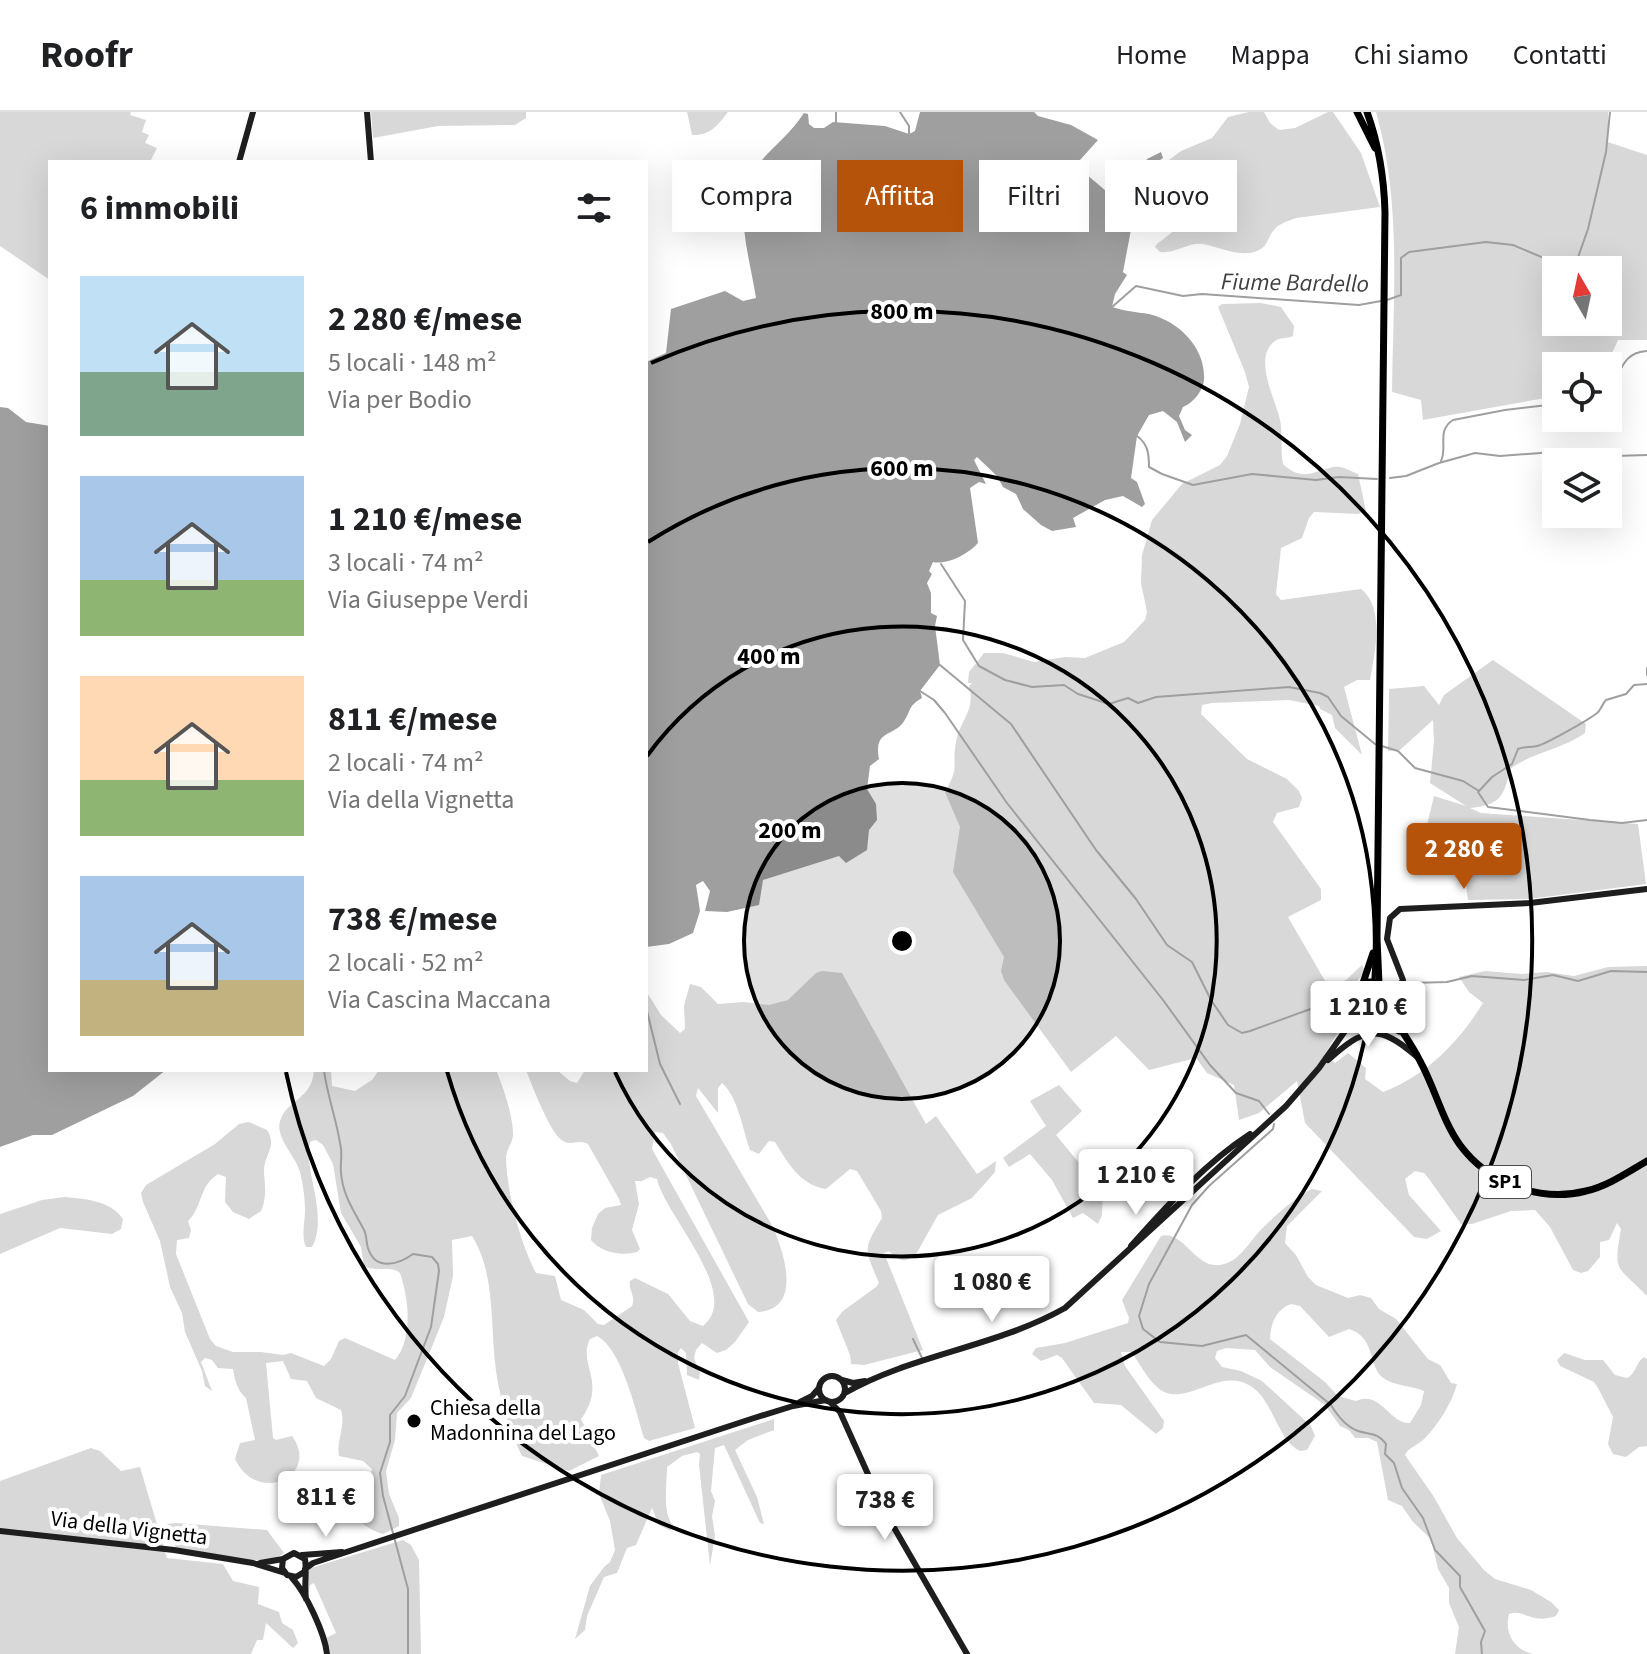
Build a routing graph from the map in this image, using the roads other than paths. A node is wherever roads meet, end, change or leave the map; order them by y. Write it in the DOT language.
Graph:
graph roads {
  1 [pos="253,112"];
  2 [pos="367,112"];
  3 [pos="1357,112"];
  4 [pos="1367,112"];
  5 [pos="240,160"];
  6 [pos="371,160"];
  7 [pos="1381,161"];
  8 [pos="1647,889"];
  9 [pos="1377,939"];
  10 [pos="1363,983"];
  11 [pos="1381,985"];
  12 [pos="1402,985"];
  13 [pos="1351,1005"];
  14 [pos="1388,1007"];
  15 [pos="1364,1019"];
  16 [pos="1376,1019"];
  17 [pos="1345,1031"];
  18 [pos="1402,1033"];
  19 [pos="1420,1060"];
  20 [pos="1319,1068"];
  21 [pos="1263,1126"];
  22 [pos="1647,1161"];
  23 [pos="1220,1166"];
  24 [pos="1186,1188"];
  25 [pos="1166,1217"];
  26 [pos="1110,1270"];
  27 [pos="876,1378"];
  28 [pos="842,1380"];
  29 [pos="819,1388"];
  30 [pos="844,1395"];
  31 [pos="828,1401"];
  32 [pos="793,1406"];
  33 [pos="840,1412"];
  34 [pos="0,1531"];
  35 [pos="350,1551"];
  36 [pos="300,1555"];
  37 [pos="283,1559"];
  38 [pos="253,1563"];
  39 [pos="305,1570"];
  40 [pos="287,1575"];
  41 [pos="306,1599"];
  42 [pos="327,1654"];
  43 [pos="967,1654"];
  1 -- 5 [label="main road"];
  2 -- 6 [label="main road"];
  3 -- 7 [label="main road, SP1"];
  4 -- 7 [label="main road, SP1"];
  7 -- 9 [label="main road, SP1"];
  8 -- 12 [label="main road"];
  9 -- 10 [label="main road, SP1"];
  9 -- 11 [label="main road, SP1"];
  10 -- 11 [label="main road"];
  10 -- 13 [label="main road, SP1"];
  11 -- 12 [label="main road"];
  11 -- 14 [label="main road, SP1"];
  12 -- 14 [label="main road"];
  13 -- 15 [label="main road"];
  13 -- 17 [label="main road"];
  14 -- 16 [label="main road"];
  14 -- 18 [label="main road, SP1"];
  15 -- 16 [label="main road, SP1"];
  15 -- 17 [label="main road"];
  16 -- 18 [label="main road, SP1"];
  17 -- 20 [label="main road"];
  18 -- 19 [label="main road, SP1"];
  19 -- 20 [label="main road"];
  19 -- 22 [label="main road, SP1"];
  20 -- 21 [label="main road"];
  21 -- 23 [label="main road"];
  21 -- 24 [label="main road"];
  23 -- 24 [label="main road"];
  23 -- 25 [label="main road"];
  24 -- 25 [label="main road"];
  24 -- 26 [label="main road"];
  25 -- 26 [label="main road"];
  26 -- 27 [label="main road"];
  27 -- 28 [label="main road"];
  27 -- 30 [label="main road"];
  28 -- 29 [label="main road"];
  28 -- 30 [label="main road"];
  29 -- 31 [label="main road"];
  29 -- 32 [label="main road"];
  30 -- 31 [label="main road"];
  30 -- 33 [label="main road"];
  31 -- 32 [label="main road"];
  31 -- 33 [label="main road"];
  32 -- 35 [label="main road"];
  33 -- 43 [label="main road"];
  34 -- 38 [label="main road, Via della Vignetta"];
  35 -- 36 [label="main road"];
  35 -- 39 [label="main road"];
  36 -- 37 [label="main road"];
  36 -- 39 [label="main road"];
  37 -- 38 [label="main road, Via della Vignetta"];
  37 -- 40 [label="main road"];
  38 -- 40 [label="main road, Via della Vignetta"];
  39 -- 40 [label="main road"];
  39 -- 41 [label="main road"];
  40 -- 41 [label="main road"];
  41 -- 42 [label="main road"];
}
